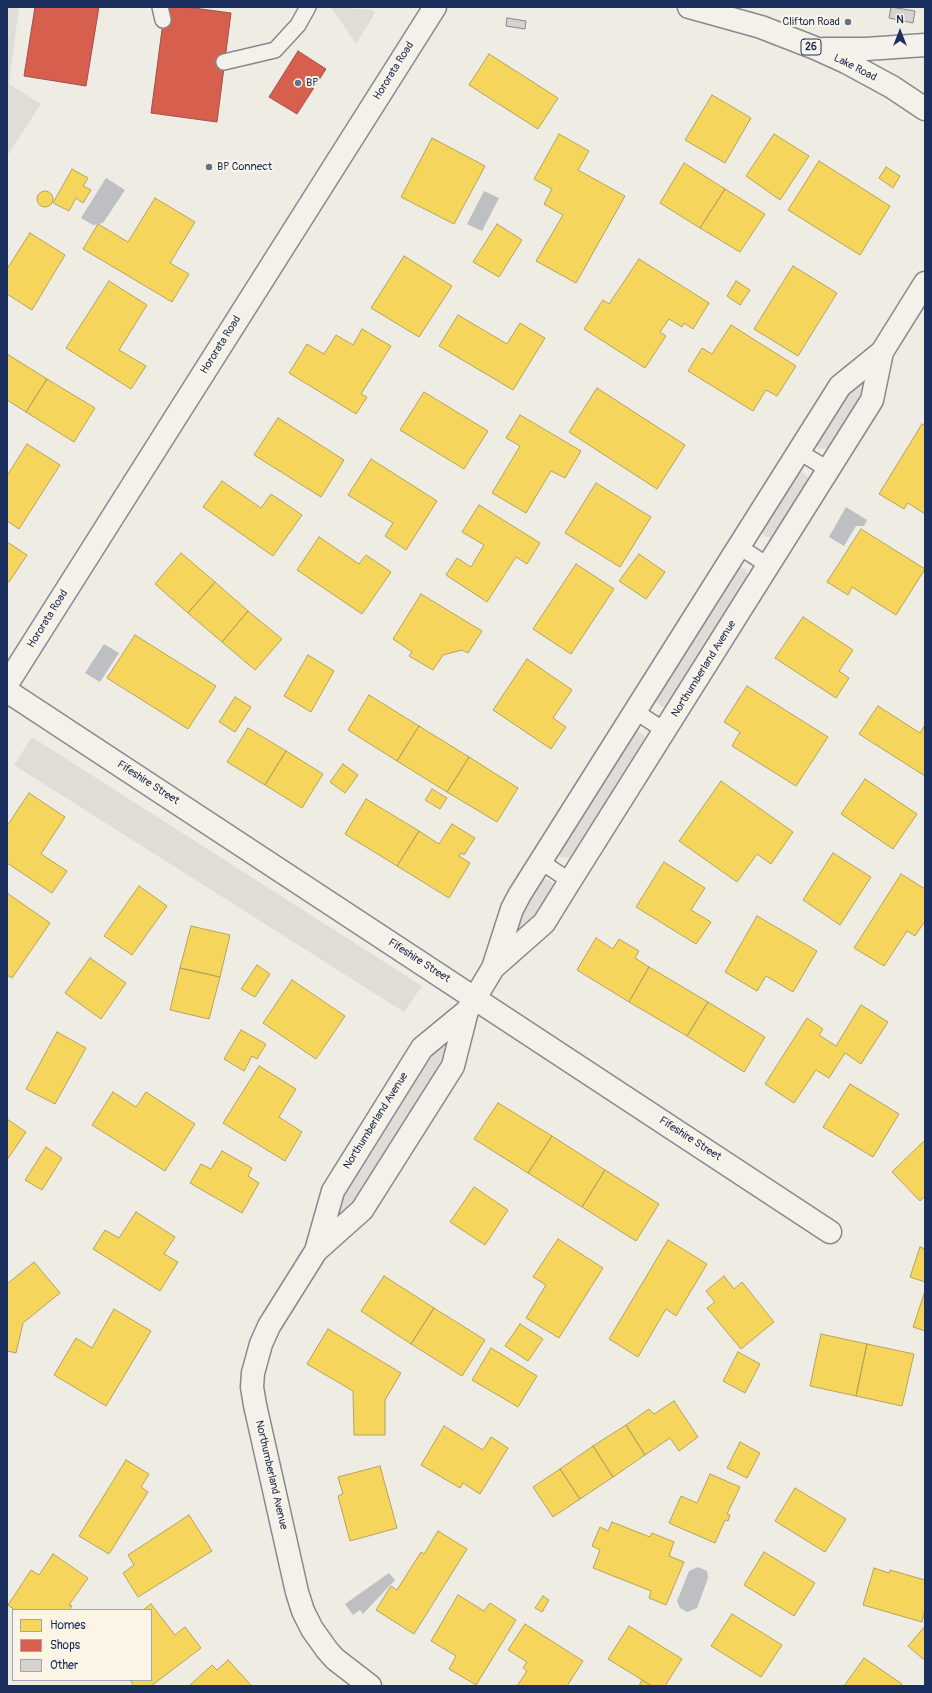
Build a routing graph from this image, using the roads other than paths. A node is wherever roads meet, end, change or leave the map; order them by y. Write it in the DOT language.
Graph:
graph roads {
  1 [pos="308,7"];
  2 [pos="435,7"];
  3 [pos="689,7"];
  4 [pos="925,45"];
  5 [pos="815,48"];
  6 [pos="224,62"];
  7 [pos="925,109"];
  8 [pos="925,283"];
  9 [pos="882,352"];
  10 [pos="798,451"];
  11 [pos="829,470"];
  12 [pos="738,546"];
  13 [pos="769,566"];
  14 [pos="7,684"];
  15 [pos="7,691"];
  16 [pos="635,711"];
  17 [pos="665,731"];
  18 [pos="540,861"];
  19 [pos="570,881"];
  20 [pos="493,968"];
  21 [pos="471,1005"];
  22 [pos="830,1232"];
  23 [pos="316,1251"];
  24 [pos="370,1686"];
  1 -- 6 [label="lane"];
  2 -- 14 [label="street, Hororata Road"];
  3 -- 5 [label="street, Lake Road / 26"];
  4 -- 5 [label="street"];
  5 -- 7 [label="street, Lake Road / 26"];
  8 -- 9 [label="street, Northumberland Avenue"];
  9 -- 10 [label="street, Northumberland Avenue"];
  9 -- 11 [label="street, Northumberland Avenue"];
  10 -- 11 [label="lane"];
  10 -- 12 [label="street, Northumberland Avenue"];
  11 -- 13 [label="street, Northumberland Avenue"];
  12 -- 13 [label="lane"];
  12 -- 16 [label="street, Northumberland Avenue"];
  13 -- 17 [label="street, Northumberland Avenue"];
  15 -- 21 [label="street, Fifeshire Street"];
  16 -- 17 [label="lane"];
  16 -- 18 [label="street, Northumberland Avenue"];
  17 -- 19 [label="street, Northumberland Avenue"];
  18 -- 19 [label="lane"];
  18 -- 20 [label="street, Northumberland Avenue"];
  19 -- 20 [label="street, Northumberland Avenue"];
  20 -- 21 [label="street, Northumberland Avenue"];
  21 -- 22 [label="street, Fifeshire Street"];
  21 -- 23 [label="street, Northumberland Avenue"];
  21 -- 23 [label="street, Northumberland Avenue"];
  23 -- 24 [label="street, Northumberland Avenue"];
}
